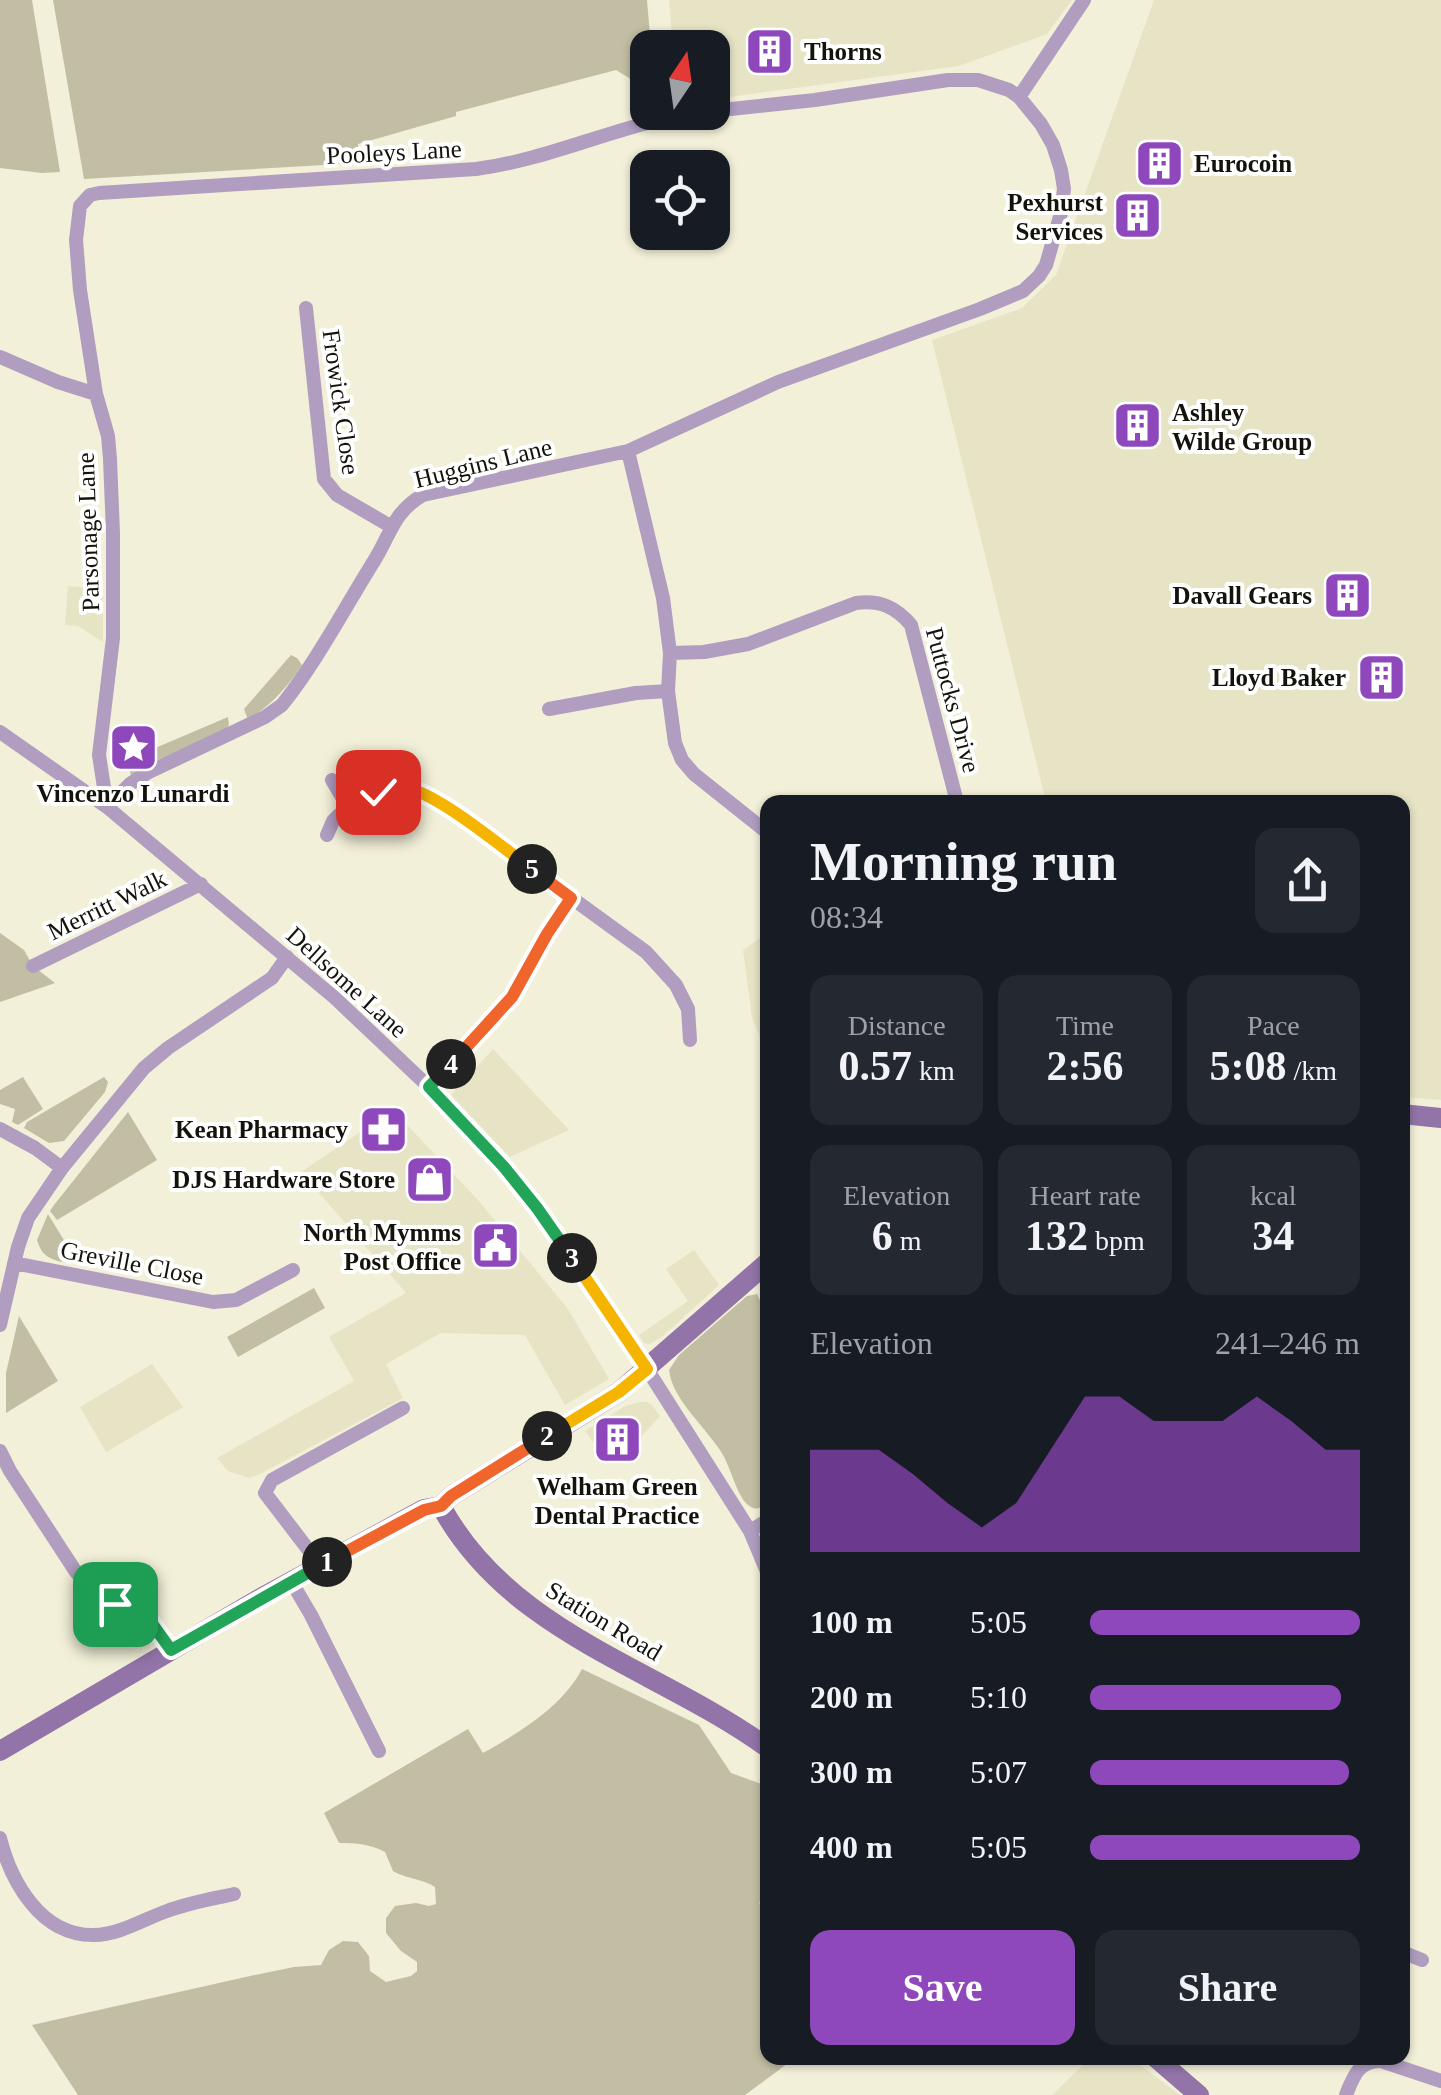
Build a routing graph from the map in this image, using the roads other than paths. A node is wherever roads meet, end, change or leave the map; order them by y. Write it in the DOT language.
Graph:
graph roads {
  1 [pos="1084,0"];
  2 [pos="1018,97"];
  3 [pos="730,109"];
  4 [pos="630,128"];
  5 [pos="84,200"];
  6 [pos="306,308"];
  7 [pos="0,357"];
  8 [pos="96,394"];
  9 [pos="628,451"];
  10 [pos="392,527"];
  11 [pos="670,653"];
  12 [pos="668,692"];
  13 [pos="549,709"];
  14 [pos="0,732"];
  15 [pos="332,780"];
  16 [pos="955,795"];
  17 [pos="107,807"];
  18 [pos="349,809"];
  19 [pos="760,827"];
  20 [pos="326,834"];
  21 [pos="201,884"];
  22 [pos="571,898"];
  23 [pos="287,956"];
  24 [pos="34,966"];
  25 [pos="690,1040"];
  26 [pos="429,1087"];
  27 [pos="1410,1115"];
  28 [pos="1441,1118"];
  29 [pos="0,1129"];
  30 [pos="62,1168"];
  31 [pos="14,1263"];
  32 [pos="760,1269"];
  33 [pos="294,1270"];
  34 [pos="0,1323"];
  35 [pos="647,1369"];
  36 [pos="403,1408"];
  37 [pos="0,1451"];
  38 [pos="441,1506"];
  39 [pos="760,1525"];
  40 [pos="750,1531"];
  41 [pos="760,1555"];
  42 [pos="320,1565"];
  43 [pos="291,1581"];
  44 [pos="171,1650"];
  45 [pos="760,1743"];
  46 [pos="0,1751"];
  47 [pos="380,1751"];
  48 [pos="0,1838"];
  49 [pos="234,1894"];
  50 [pos="1410,1955"];
  51 [pos="1422,1960"];
  52 [pos="1164,2065"];
  53 [pos="1362,2065"];
  54 [pos="1393,2065"];
  55 [pos="1440,2081"];
  56 [pos="1200,2095"];
  57 [pos="1346,2095"];
  1 -- 2 [label="street"];
  2 -- 3 [label="street"];
  2 -- 9 [label="street, Huggins Lane"];
  4 -- 5 [label="street, Pooleys Lane"];
  5 -- 8 [label="street, Parsonage Lane"];
  6 -- 10 [label="street, Frowick Close"];
  7 -- 8 [label="street"];
  8 -- 17 [label="street, Parsonage Lane"];
  9 -- 10 [label="street, Huggins Lane"];
  9 -- 11 [label="street"];
  10 -- 17 [label="street, Huggins Lane"];
  11 -- 12 [label="street"];
  11 -- 16 [label="street, Puttocks Drive"];
  12 -- 13 [label="street"];
  12 -- 19 [label="street"];
  14 -- 17 [label="street, Dellsome Lane"];
  15 -- 18 [label="street"];
  17 -- 21 [label="street, Dellsome Lane"];
  18 -- 20 [label="street"];
  18 -- 22 [label="street"];
  21 -- 23 [label="street, Dellsome Lane"];
  21 -- 24 [label="street, Merritt Walk"];
  22 -- 25 [label="street"];
  22 -- 26 [label="street"];
  23 -- 26 [label="street, Dellsome Lane"];
  23 -- 30 [label="street"];
  26 -- 35 [label="street, Dellsome Lane"];
  27 -- 28 [label="street"];
  29 -- 30 [label="street"];
  30 -- 31 [label="street"];
  31 -- 33 [label="street, Greville Close"];
  31 -- 34 [label="street"];
  32 -- 35 [label="street"];
  35 -- 38 [label="street"];
  35 -- 40 [label="street, Dellsome Lane"];
  36 -- 42 [label="street"];
  37 -- 44 [label="street"];
  38 -- 42 [label="street"];
  38 -- 45 [label="street, Station Road"];
  39 -- 40 [label="street"];
  40 -- 41 [label="street, Dellsome Lane"];
  42 -- 43 [label="street"];
  43 -- 44 [label="street"];
  43 -- 47 [label="street"];
  44 -- 46 [label="street"];
  48 -- 49 [label="street"];
  50 -- 51 [label="street"];
  52 -- 56 [label="street"];
  53 -- 57 [label="street"];
  54 -- 55 [label="street"];
}
